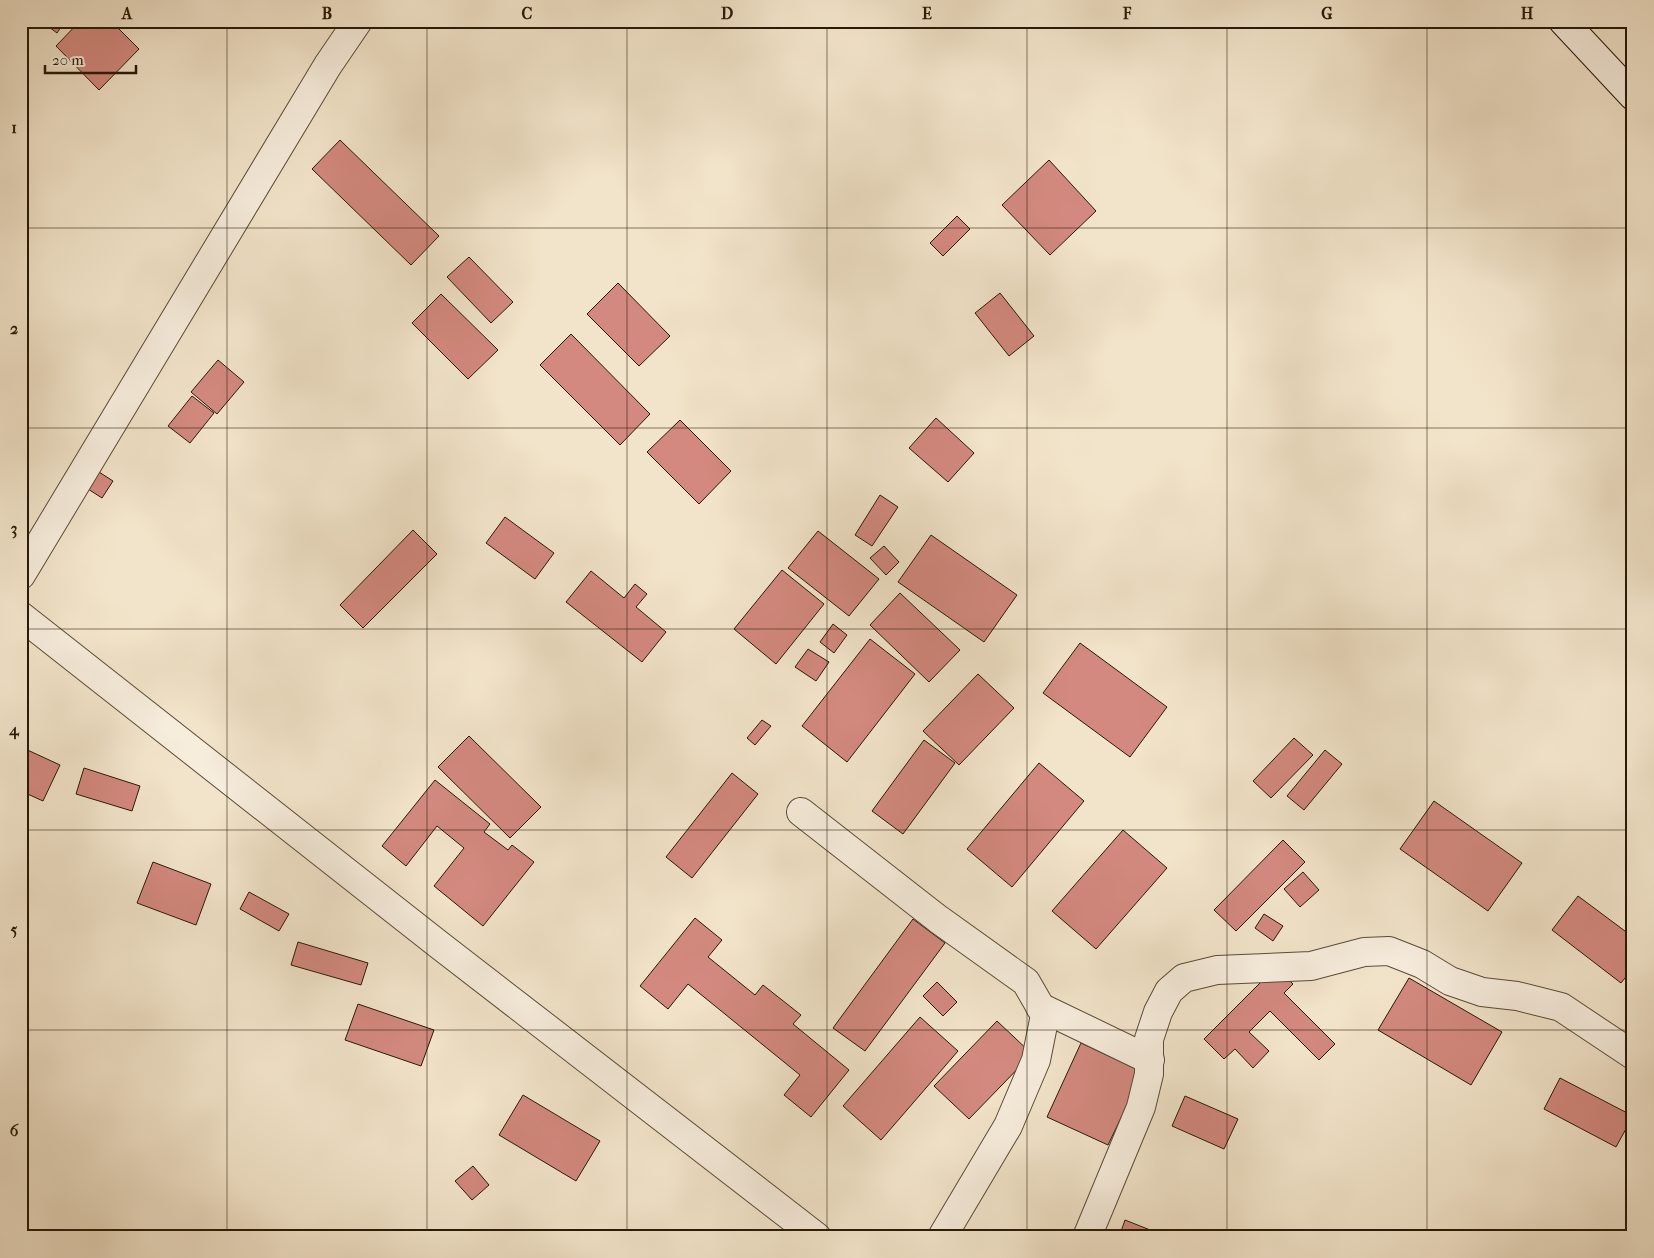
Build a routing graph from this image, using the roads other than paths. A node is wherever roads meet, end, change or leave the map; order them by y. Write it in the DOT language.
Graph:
graph roads {
  1 [pos="358,21"];
  2 [pos="1563,21"];
  3 [pos="1633,96"];
  4 [pos="21,575"];
  5 [pos="21,616"];
  6 [pos="801,812"];
  7 [pos="1040,1008"];
  8 [pos="1633,1055"];
  9 [pos="1150,1060"];
  10 [pos="817,1237"];
  11 [pos="942,1237"];
  12 [pos="1087,1237"];
  1 -- 4 [label="street"];
  2 -- 3 [label="street"];
  5 -- 10 [label="street"];
  6 -- 7 [label="street"];
  7 -- 9 [label="street"];
  7 -- 11 [label="street"];
  8 -- 9 [label="street"];
  9 -- 12 [label="street"];
}
